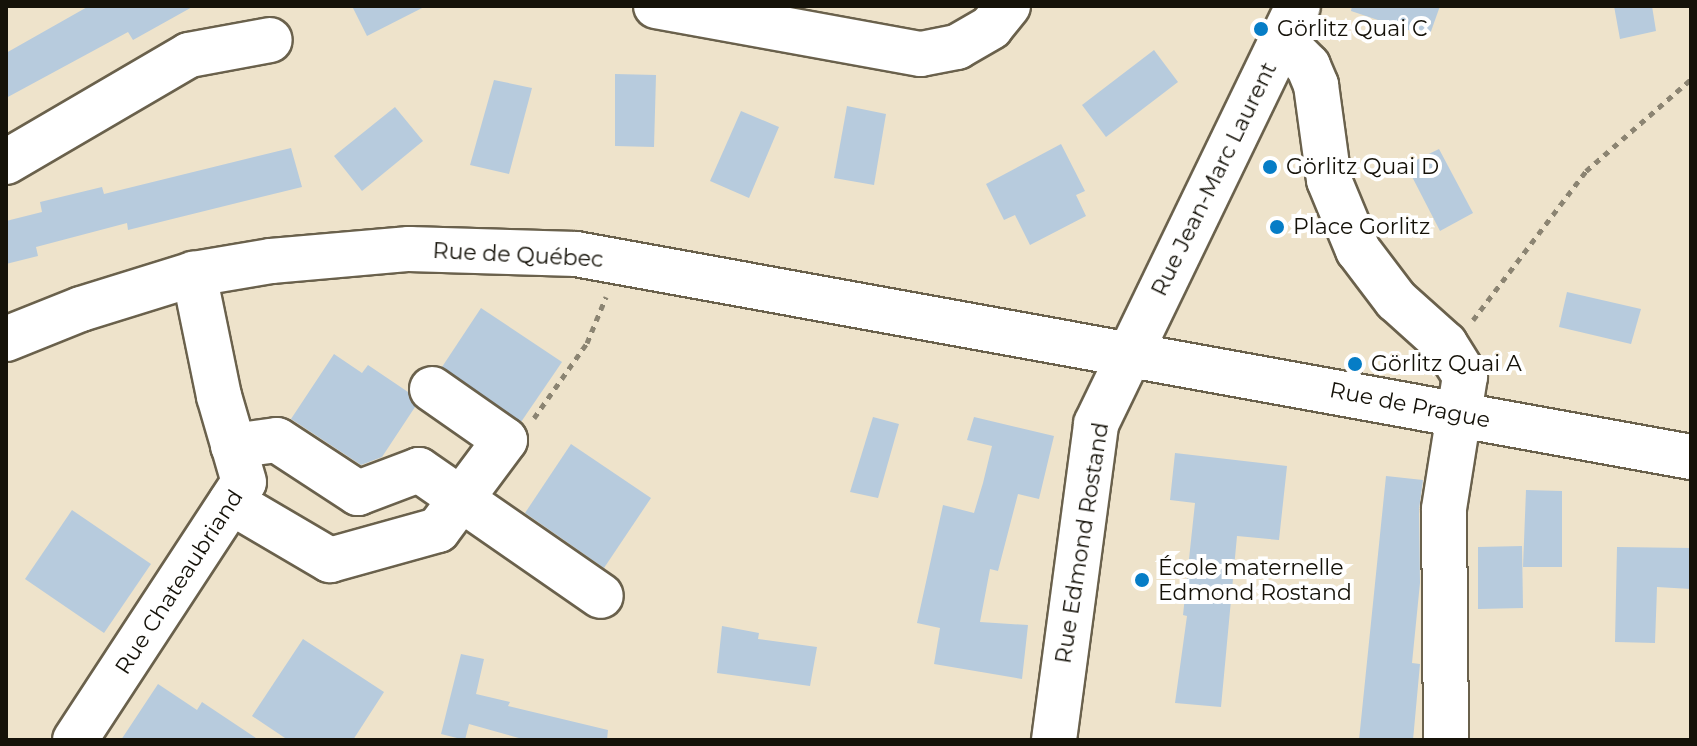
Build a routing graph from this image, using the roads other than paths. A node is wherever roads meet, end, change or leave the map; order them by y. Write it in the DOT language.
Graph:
graph roads {
  1 [pos="656,6"];
  2 [pos="1008,6"];
  3 [pos="1290,23"];
  4 [pos="270,40"];
  5 [pos="6,162"];
  6 [pos="194,274"];
  7 [pos="6,339"];
  8 [pos="1130,352"];
  9 [pos="432,389"];
  10 [pos="1458,414"];
  11 [pos="233,446"];
  12 [pos="1691,457"];
  13 [pos="462,498"];
  14 [pos="231,502"];
  15 [pos="601,596"];
  16 [pos="75,740"];
  17 [pos="1054,740"];
  18 [pos="1446,740"];
  1 -- 2 [label="street"];
  3 -- 8 [label="street, Rue Jean-Marc Laurent"];
  3 -- 10 [label="street"];
  4 -- 5 [label="street"];
  6 -- 7 [label="street, Rue de Québec"];
  6 -- 8 [label="street, Rue de Québec"];
  6 -- 11 [label="street, Rue Chateaubriand"];
  8 -- 10 [label="street, Rue de Prague"];
  8 -- 17 [label="street, Rue Edmond Rostand"];
  9 -- 13 [label="street"];
  10 -- 12 [label="street, Rue de Prague"];
  10 -- 18 [label="street"];
  11 -- 13 [label="street"];
  11 -- 14 [label="street, Rue Chateaubriand"];
  13 -- 14 [label="street"];
  13 -- 15 [label="street"];
  14 -- 16 [label="street, Rue Chateaubriand"];
}
